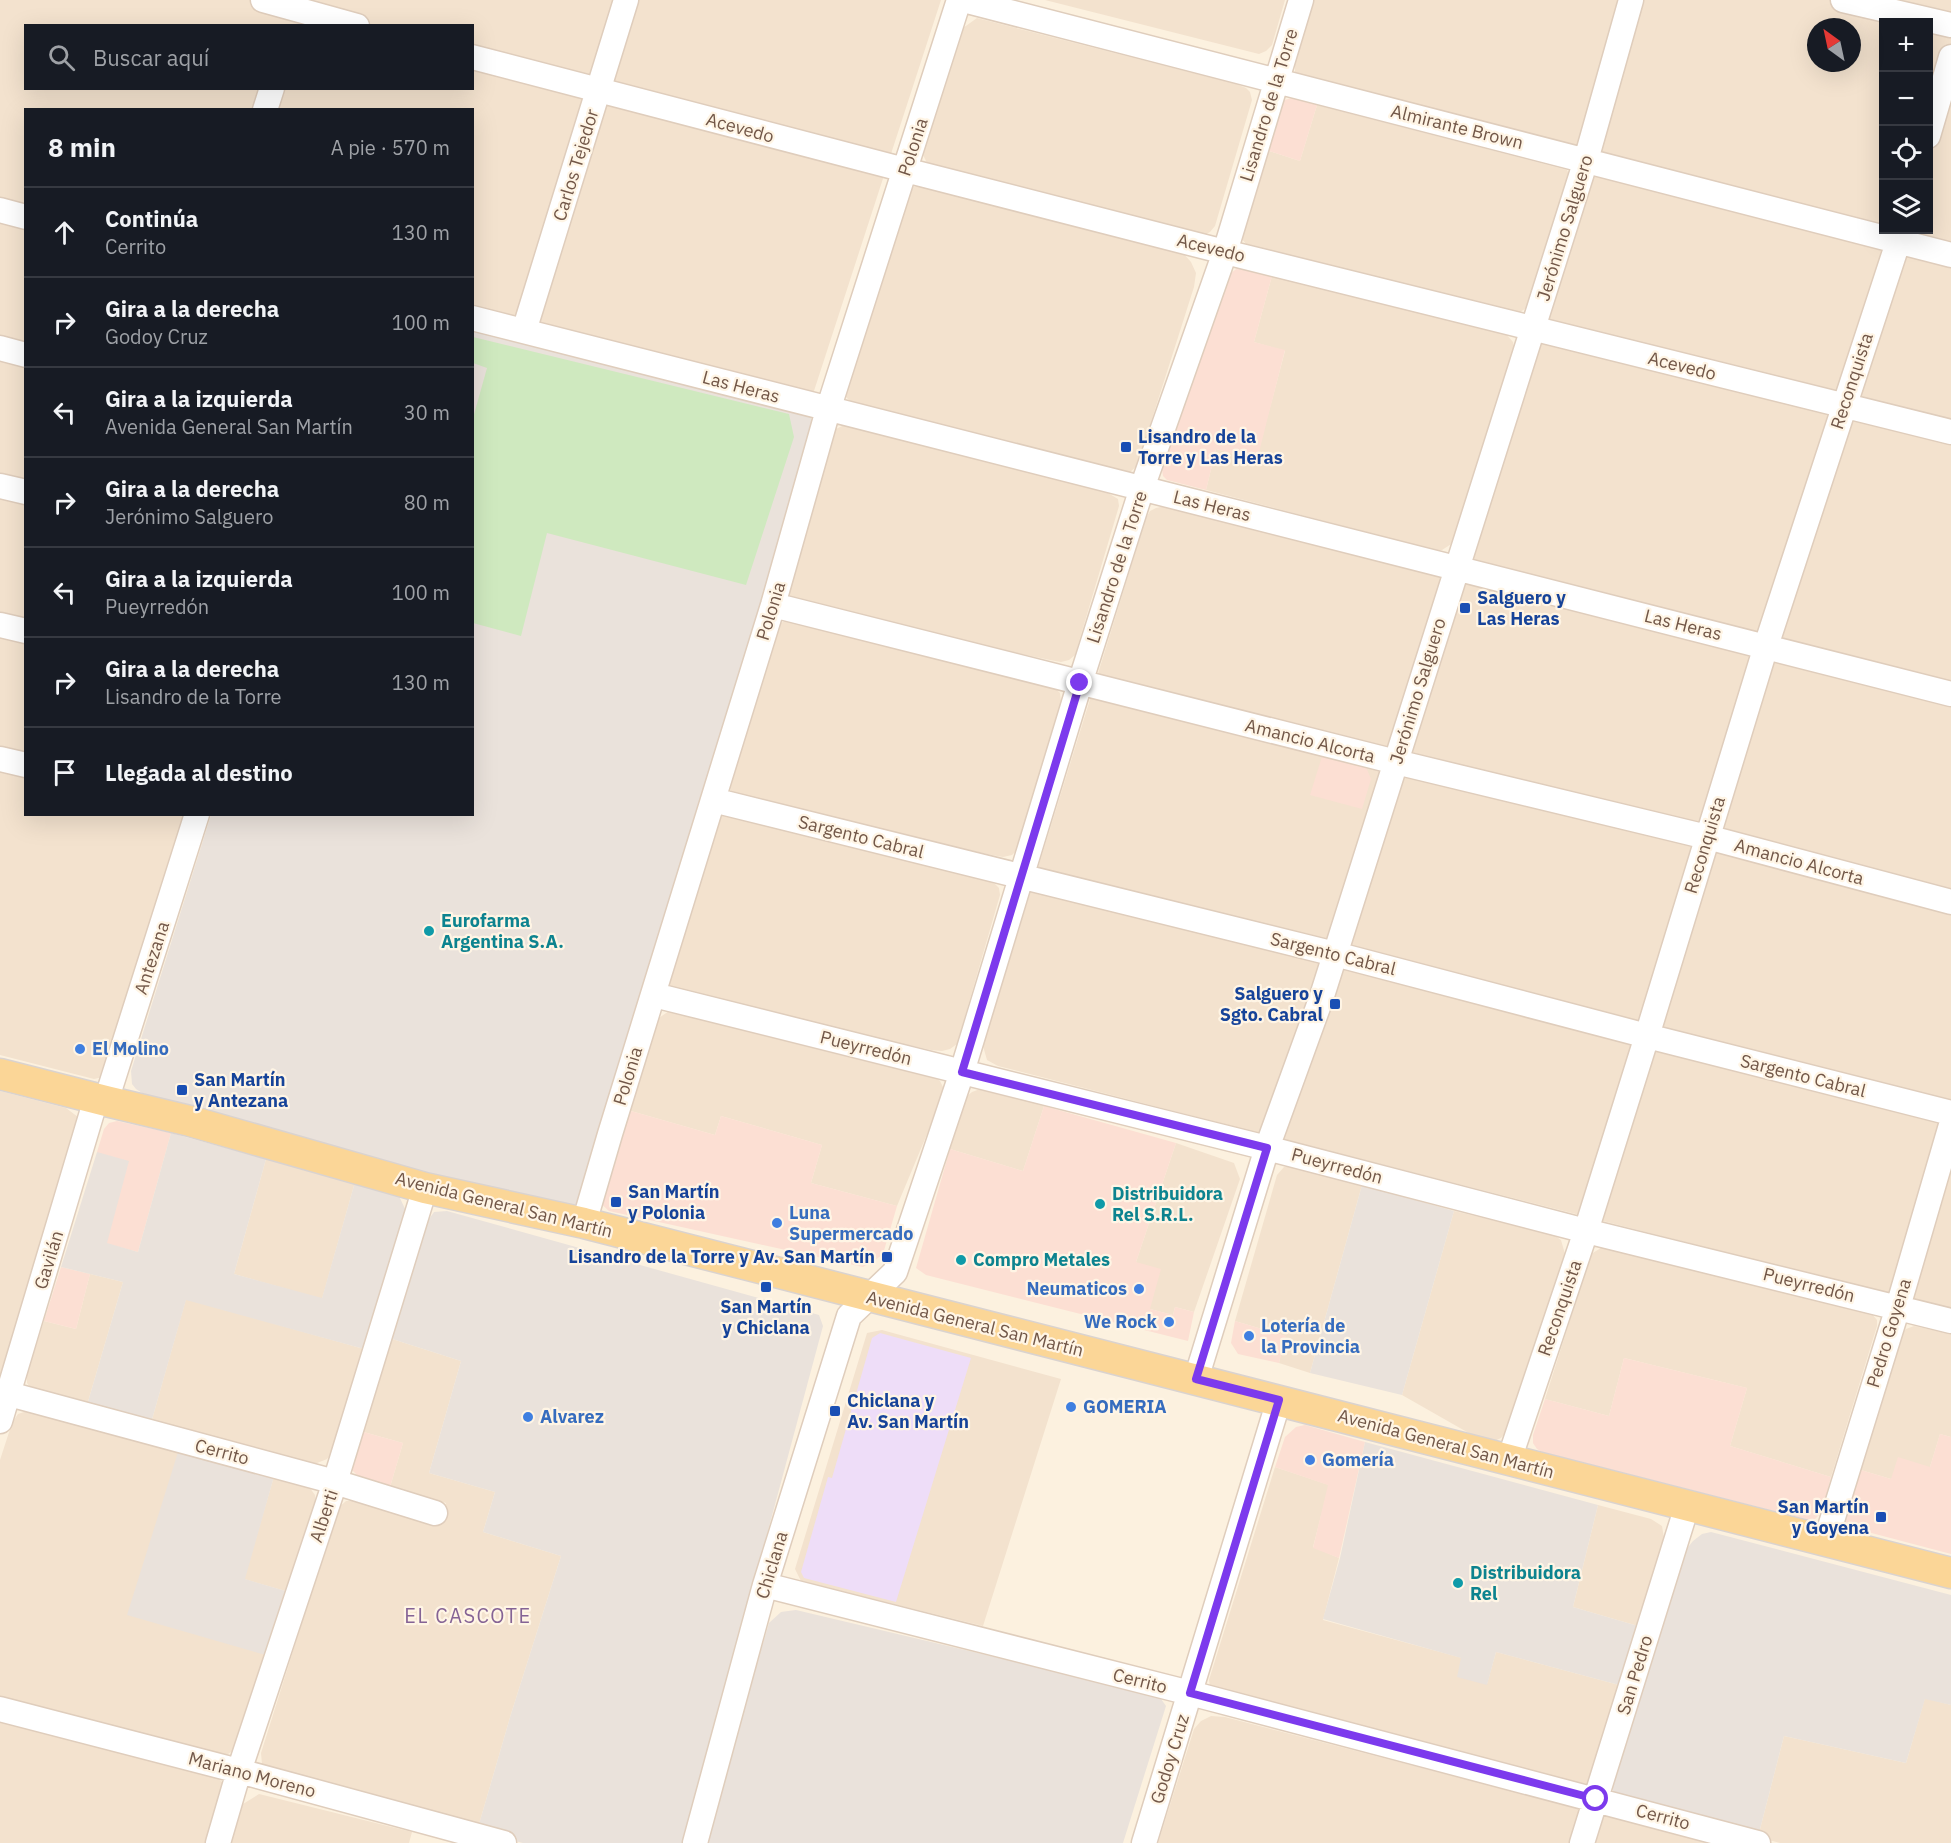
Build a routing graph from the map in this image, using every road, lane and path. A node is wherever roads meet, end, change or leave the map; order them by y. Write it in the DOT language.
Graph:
graph roads {
  1 [pos="263,0"];
  2 [pos="626,0"];
  3 [pos="961,0"];
  4 [pos="1301,0"];
  5 [pos="1631,0"];
  6 [pos="1843,0"];
  7 [pos="298,12"];
  8 [pos="349,24"];
  9 [pos="1951,25"];
  10 [pos="1951,57"];
  11 [pos="474,58"];
  12 [pos="1276,81"];
  13 [pos="271,90"];
  14 [pos="599,91"];
  15 [pos="266,108"];
  16 [pos="1932,126"];
  17 [pos="1586,160"];
  18 [pos="905,170"];
  19 [pos="0,210"];
  20 [pos="24,216"];
  21 [pos="1900,236"];
  22 [pos="1225,252"];
  23 [pos="1951,255"];
  24 [pos="474,318"];
  25 [pos="1533,328"];
  26 [pos="524,331"];
  27 [pos="0,348"];
  28 [pos="24,354"];
  29 [pos="1844,407"];
  30 [pos="828,410"];
  31 [pos="1951,432"];
  32 [pos="0,486"];
  33 [pos="1142,489"];
  34 [pos="24,492"];
  35 [pos="1457,567"];
  36 [pos="773,605"];
  37 [pos="0,625"];
  38 [pos="24,631"];
  39 [pos="1766,646"];
  40 [pos="1080,683"];
  41 [pos="1951,694"];
  42 [pos="0,759"];
  43 [pos="1396,762"];
  44 [pos="24,765"];
  45 [pos="713,800"];
  46 [pos="196,816"];
  47 [pos="1707,837"];
  48 [pos="1020,877"];
  49 [pos="1951,902"];
  50 [pos="1335,954"];
  51 [pos="654,995"];
  52 [pos="1647,1036"];
  53 [pos="962,1072"];
  54 [pos="0,1074"];
  55 [pos="101,1100"];
  56 [pos="1951,1113"];
  57 [pos="1951,1125"];
  58 [pos="1267,1148"];
  59 [pos="425,1188"];
  60 [pos="584,1223"];
  61 [pos="1586,1231"];
  62 [pos="868,1297"];
  63 [pos="1898,1307"];
  64 [pos="1951,1321"];
  65 [pos="1196,1379"];
  66 [pos="9,1394"];
  67 [pos="1279,1400"];
  68 [pos="0,1421"];
  69 [pos="1509,1460"];
  70 [pos="335,1482"];
  71 [pos="1687,1506"];
  72 [pos="435,1514"];
  73 [pos="1826,1540"];
  74 [pos="1951,1573"];
  75 [pos="765,1585"];
  76 [pos="1190,1693"];
  77 [pos="0,1709"];
  78 [pos="239,1771"];
  79 [pos="1596,1799"];
  80 [pos="218,1843"];
  81 [pos="504,1843"];
  82 [pos="695,1843"];
  83 [pos="1144,1843"];
  84 [pos="1582,1843"];
  85 [pos="1758,1843"];
  1 -- 7 [label="street"];
  2 -- 14 [label="street, Carlos Tejedor"];
  3 -- 12 [label="street, Almirante Brown"];
  3 -- 18 [label="street, Polonia"];
  4 -- 12 [label="street, Lisandro de la Torre"];
  5 -- 17 [label="street, Jerónimo Salguero"];
  6 -- 9 [label="street"];
  7 -- 8 [label="street"];
  10 -- 16 [label="street"];
  11 -- 14 [label="street, Acevedo"];
  12 -- 17 [label="street, Almirante Brown"];
  12 -- 22 [label="street, Lisandro de la Torre"];
  13 -- 15 [label="street"];
  14 -- 18 [label="street, Acevedo"];
  14 -- 26 [label="street, Carlos Tejedor"];
  17 -- 21 [label="street, Almirante Brown"];
  17 -- 25 [label="street, Jerónimo Salguero"];
  18 -- 22 [label="street, Acevedo"];
  18 -- 30 [label="street, Polonia"];
  19 -- 20 [label="street"];
  21 -- 23 [label="street, Almirante Brown"];
  21 -- 29 [label="street, Reconquista"];
  22 -- 25 [label="street, Acevedo"];
  22 -- 33 [label="street, Lisandro de la Torre"];
  24 -- 26 [label="street, Las Heras"];
  25 -- 29 [label="street, Acevedo"];
  25 -- 35 [label="street, Jerónimo Salguero"];
  26 -- 30 [label="street, Las Heras"];
  27 -- 28 [label="street"];
  29 -- 31 [label="street, Acevedo"];
  29 -- 39 [label="street, Reconquista"];
  30 -- 33 [label="street, Las Heras"];
  30 -- 36 [label="street, Polonia"];
  32 -- 34 [label="street"];
  33 -- 35 [label="street, Las Heras"];
  33 -- 40 [label="street, Lisandro de la Torre"];
  35 -- 39 [label="street, Las Heras"];
  35 -- 43 [label="street, Jerónimo Salguero"];
  36 -- 40 [label="street, Amancio Alcorta"];
  36 -- 45 [label="street, Polonia"];
  37 -- 38 [label="street"];
  39 -- 41 [label="street, Las Heras"];
  39 -- 47 [label="street, Reconquista"];
  40 -- 43 [label="street, Amancio Alcorta"];
  40 -- 48 [label="street, Lisandro de la Torre"];
  42 -- 44 [label="street"];
  43 -- 47 [label="street, Amancio Alcorta"];
  43 -- 50 [label="street, Jerónimo Salguero"];
  45 -- 48 [label="street, Sargento Cabral"];
  45 -- 51 [label="street, Polonia"];
  46 -- 55 [label="street, Antezana"];
  47 -- 49 [label="street, Amancio Alcorta"];
  47 -- 52 [label="street, Reconquista"];
  48 -- 50 [label="street, Sargento Cabral"];
  48 -- 53 [label="street, Lisandro de la Torre"];
  50 -- 52 [label="street, Sargento Cabral"];
  50 -- 58 [label="street, Jerónimo Salguero"];
  51 -- 53 [label="street, Pueyrredón"];
  51 -- 60 [label="street, Polonia"];
  52 -- 56 [label="street, Sargento Cabral"];
  52 -- 61 [label="street, Reconquista"];
  53 -- 58 [label="street, Pueyrredón"];
  53 -- 62 [label="street, Lisandro de la Torre"];
  54 -- 55 [label="main road, Avenida General San Martín"];
  55 -- 59 [label="main road, Avenida General San Martín"];
  55 -- 66 [label="street, Gavilán"];
  57 -- 63 [label="street, Pedro Goyena"];
  58 -- 61 [label="street, Pueyrredón"];
  58 -- 65 [label="street, Jerónimo Salguero"];
  59 -- 60 [label="main road, Avenida General San Martín"];
  59 -- 70 [label="street, Alberti"];
  60 -- 62 [label="main road, Avenida General San Martín"];
  61 -- 63 [label="street, Pueyrredón"];
  61 -- 69 [label="street, Reconquista"];
  62 -- 65 [label="main road, Avenida General San Martín"];
  62 -- 75 [label="street, Chiclana"];
  63 -- 64 [label="street, Pueyrredón"];
  63 -- 73 [label="street, Pedro Goyena"];
  65 -- 67 [label="main road, Avenida General San Martín"];
  66 -- 68 [label="street, Gavilán"];
  66 -- 70 [label="street, Cerrito"];
  67 -- 69 [label="main road, Avenida General San Martín"];
  67 -- 76 [label="street, Godoy Cruz"];
  69 -- 71 [label="main road, Avenida General San Martín"];
  70 -- 72 [label="street, Cerrito"];
  70 -- 78 [label="street, Alberti"];
  71 -- 73 [label="main road, Avenida General San Martín"];
  71 -- 79 [label="street, San Pedro"];
  73 -- 74 [label="main road, Avenida General San Martín"];
  75 -- 76 [label="street, Cerrito"];
  75 -- 82 [label="street, Chiclana"];
  76 -- 79 [label="street, Cerrito"];
  76 -- 83 [label="street, Godoy Cruz"];
  77 -- 78 [label="street, Mariano Moreno"];
  78 -- 80 [label="street, Alberti"];
  78 -- 81 [label="street, Mariano Moreno"];
  79 -- 84 [label="street, San Pedro"];
  79 -- 85 [label="street, Cerrito"];
}
